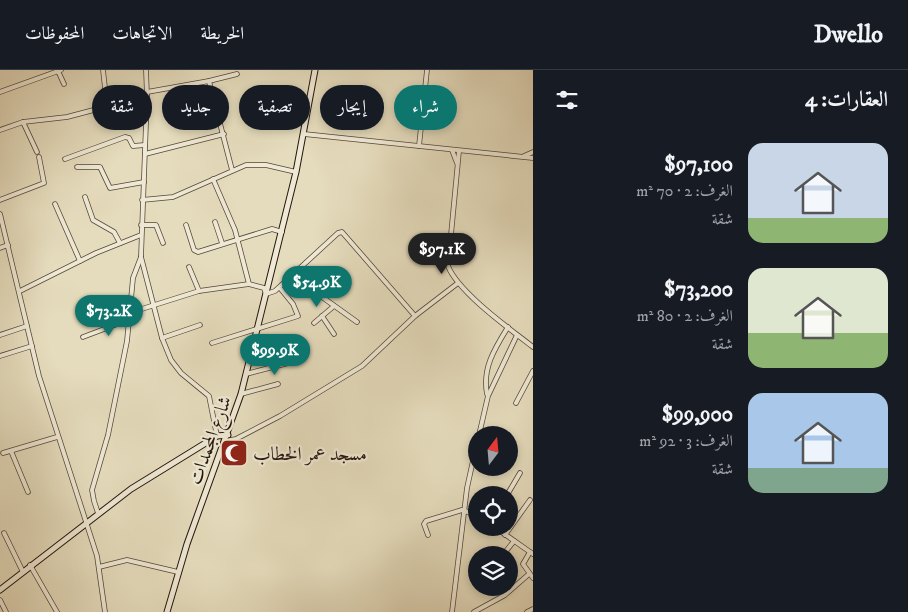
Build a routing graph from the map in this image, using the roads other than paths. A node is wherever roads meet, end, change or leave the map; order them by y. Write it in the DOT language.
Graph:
graph roads {
  1 [pos="58,70"];
  2 [pos="103,70"];
  3 [pos="146,70"];
  4 [pos="316,70"];
  5 [pos="427,70"];
  6 [pos="237,74"];
  7 [pos="209,82"];
  8 [pos="64,84"];
  9 [pos="105,85"];
  10 [pos="147,85"];
  11 [pos="210,85"];
  12 [pos="0,92"];
  13 [pos="152,93"];
  14 [pos="92,110"];
  15 [pos="23,122"];
  16 [pos="0,130"];
  17 [pos="145,130"];
  18 [pos="223,130"];
  19 [pos="224,134"];
  20 [pos="304,134"];
  21 [pos="144,145"];
  22 [pos="419,146"];
  23 [pos="452,150"];
  24 [pos="459,151"];
  25 [pos="37,152"];
  26 [pos="533,152"];
  27 [pos="145,154"];
  28 [pos="39,157"];
  29 [pos="522,157"];
  30 [pos="533,158"];
  31 [pos="65,159"];
  32 [pos="457,165"];
  33 [pos="77,167"];
  34 [pos="232,170"];
  35 [pos="296,172"];
  36 [pos="213,179"];
  37 [pos="144,182"];
  38 [pos="85,197"];
  39 [pos="0,200"];
  40 [pos="142,200"];
  41 [pos="55,204"];
  42 [pos="0,214"];
  43 [pos="215,222"];
  44 [pos="141,225"];
  45 [pos="186,225"];
  46 [pos="282,232"];
  47 [pos="141,235"];
  48 [pos="237,238"];
  49 [pos="120,243"];
  50 [pos="163,243"];
  51 [pos="222,243"];
  52 [pos="8,246"];
  53 [pos="0,248"];
  54 [pos="141,257"];
  55 [pos="80,261"];
  56 [pos="189,267"];
  57 [pos="294,274"];
  58 [pos="458,283"];
  59 [pos="250,284"];
  60 [pos="280,288"];
  61 [pos="20,291"];
  62 [pos="199,291"];
  63 [pos="266,294"];
  64 [pos="154,304"];
  65 [pos="334,306"];
  66 [pos="129,313"];
  67 [pos="322,316"];
  68 [pos="415,316"];
  69 [pos="128,320"];
  70 [pos="357,322"];
  71 [pos="314,324"];
  72 [pos="200,325"];
  73 [pos="27,326"];
  74 [pos="508,327"];
  75 [pos="257,330"];
  76 [pos="334,334"];
  77 [pos="517,335"];
  78 [pos="0,336"];
  79 [pos="83,336"];
  80 [pos="162,338"];
  81 [pos="212,343"];
  82 [pos="32,346"];
  83 [pos="533,347"];
  84 [pos="0,356"];
  85 [pos="300,360"];
  86 [pos="533,371"];
  87 [pos="246,374"];
  88 [pos="278,384"];
  89 [pos="241,394"];
  90 [pos="488,396"];
  91 [pos="516,403"];
  92 [pos="481,426"];
  93 [pos="217,436"];
  94 [pos="57,437"];
  95 [pos="227,438"];
  96 [pos="11,451"];
  97 [pos="3,454"];
  98 [pos="520,473"];
  99 [pos="471,476"];
  100 [pos="512,486"];
  101 [pos="28,492"];
  102 [pos="530,500"];
  103 [pos="465,510"];
  104 [pos="468,511"];
  105 [pos="98,513"];
  106 [pos="518,516"];
  107 [pos="85,523"];
  108 [pos="4,533"];
  109 [pos="428,535"];
  110 [pos="508,536"];
  111 [pos="514,541"];
  112 [pos="510,546"];
  113 [pos="531,553"];
  114 [pos="30,565"];
  115 [pos="99,567"];
  116 [pos="23,572"];
  117 [pos="178,572"];
  118 [pos="530,574"];
  119 [pos="533,578"];
  120 [pos="0,590"];
  121 [pos="0,600"];
  122 [pos="6,612"];
  123 [pos="58,612"];
  124 [pos="105,612"];
  125 [pos="168,612"];
  126 [pos="452,612"];
  127 [pos="474,612"];
  1 -- 8 [label="street"];
  1 -- 12 [label="street"];
  2 -- 9 [label="street"];
  3 -- 10 [label="street"];
  4 -- 20 [label="main road, شارع المجمدات"];
  5 -- 22 [label="street"];
  6 -- 7 [label="street"];
  7 -- 11 [label="street"];
  7 -- 13 [label="street"];
  14 -- 15 [label="street"];
  15 -- 16 [label="street"];
  15 -- 25 [label="street"];
  17 -- 21 [label="street"];
  18 -- 19 [label="street"];
  19 -- 27 [label="street"];
  19 -- 34 [label="street"];
  20 -- 22 [label="street"];
  20 -- 35 [label="main road, شارع المجمدات"];
  21 -- 27 [label="street"];
  21 -- 31 [label="street"];
  22 -- 23 [label="street"];
  23 -- 24 [label="street"];
  23 -- 32 [label="street"];
  24 -- 29 [label="street"];
  24 -- 32 [label="street"];
  26 -- 29 [label="street"];
  27 -- 37 [label="street"];
  28 -- 39 [label="street"];
  29 -- 30 [label="street"];
  32 -- 58 [label="street"];
  33 -- 37 [label="street"];
  34 -- 35 [label="street"];
  34 -- 36 [label="street"];
  35 -- 46 [label="main road, شارع المجمدات"];
  36 -- 40 [label="street"];
  36 -- 48 [label="street"];
  37 -- 40 [label="street"];
  38 -- 49 [label="street"];
  40 -- 44 [label="street"];
  41 -- 55 [label="street"];
  42 -- 52 [label="street"];
  43 -- 51 [label="street"];
  44 -- 47 [label="street"];
  44 -- 50 [label="street"];
  45 -- 51 [label="street"];
  46 -- 48 [label="street"];
  46 -- 63 [label="main road, شارع المجمدات"];
  47 -- 49 [label="street"];
  47 -- 54 [label="street"];
  48 -- 51 [label="street"];
  48 -- 59 [label="street"];
  49 -- 55 [label="street"];
  52 -- 53 [label="street"];
  52 -- 61 [label="street"];
  54 -- 64 [label="street"];
  54 -- 66 [label="street"];
  55 -- 61 [label="street"];
  56 -- 62 [label="street"];
  57 -- 60 [label="street"];
  57 -- 65 [label="street"];
  57 -- 68 [label="street"];
  58 -- 68 [label="street"];
  58 -- 74 [label="street"];
  59 -- 62 [label="street"];
  59 -- 63 [label="street"];
  60 -- 63 [label="street"];
  60 -- 75 [label="street"];
  61 -- 73 [label="street"];
  62 -- 64 [label="street"];
  63 -- 75 [label="main road, شارع المجمدات"];
  64 -- 66 [label="street"];
  64 -- 80 [label="street"];
  65 -- 67 [label="street"];
  65 -- 70 [label="street"];
  66 -- 69 [label="street"];
  67 -- 71 [label="street"];
  67 -- 76 [label="street"];
  68 -- 95 [label="street"];
  69 -- 79 [label="street"];
  69 -- 105 [label="street"];
  72 -- 80 [label="street"];
  73 -- 78 [label="street"];
  73 -- 82 [label="street"];
  74 -- 77 [label="street"];
  74 -- 90 [label="street"];
  75 -- 81 [label="street"];
  75 -- 87 [label="main road, شارع المجمدات"];
  77 -- 83 [label="street"];
  77 -- 90 [label="street"];
  80 -- 93 [label="street"];
  82 -- 84 [label="street"];
  82 -- 94 [label="street"];
  85 -- 87 [label="street"];
  86 -- 91 [label="street"];
  87 -- 89 [label="main road, شارع المجمدات"];
  88 -- 89 [label="street"];
  89 -- 95 [label="main road, شارع المجمدات"];
  90 -- 92 [label="street"];
  93 -- 95 [label="main road"];
  93 -- 105 [label="main road"];
  94 -- 96 [label="street"];
  94 -- 107 [label="street"];
  95 -- 117 [label="main road, شارع المجمدات"];
  96 -- 97 [label="street"];
  96 -- 101 [label="street"];
  98 -- 100 [label="street"];
  99 -- 103 [label="street"];
  102 -- 106 [label="street"];
  103 -- 104 [label="street"];
  103 -- 109 [label="street"];
  103 -- 126 [label="street"];
  105 -- 107 [label="main road"];
  107 -- 114 [label="main road"];
  107 -- 115 [label="street"];
  108 -- 116 [label="street"];
  110 -- 111 [label="street"];
  111 -- 112 [label="street"];
  111 -- 113 [label="street"];
  113 -- 118 [label="street"];
  114 -- 116 [label="main road"];
  114 -- 123 [label="street"];
  115 -- 117 [label="street"];
  115 -- 124 [label="street"];
  116 -- 120 [label="main road"];
  117 -- 125 [label="main road, شارع المجمدات"];
  118 -- 119 [label="street"];
  118 -- 127 [label="street"];
  121 -- 122 [label="street"];
}
